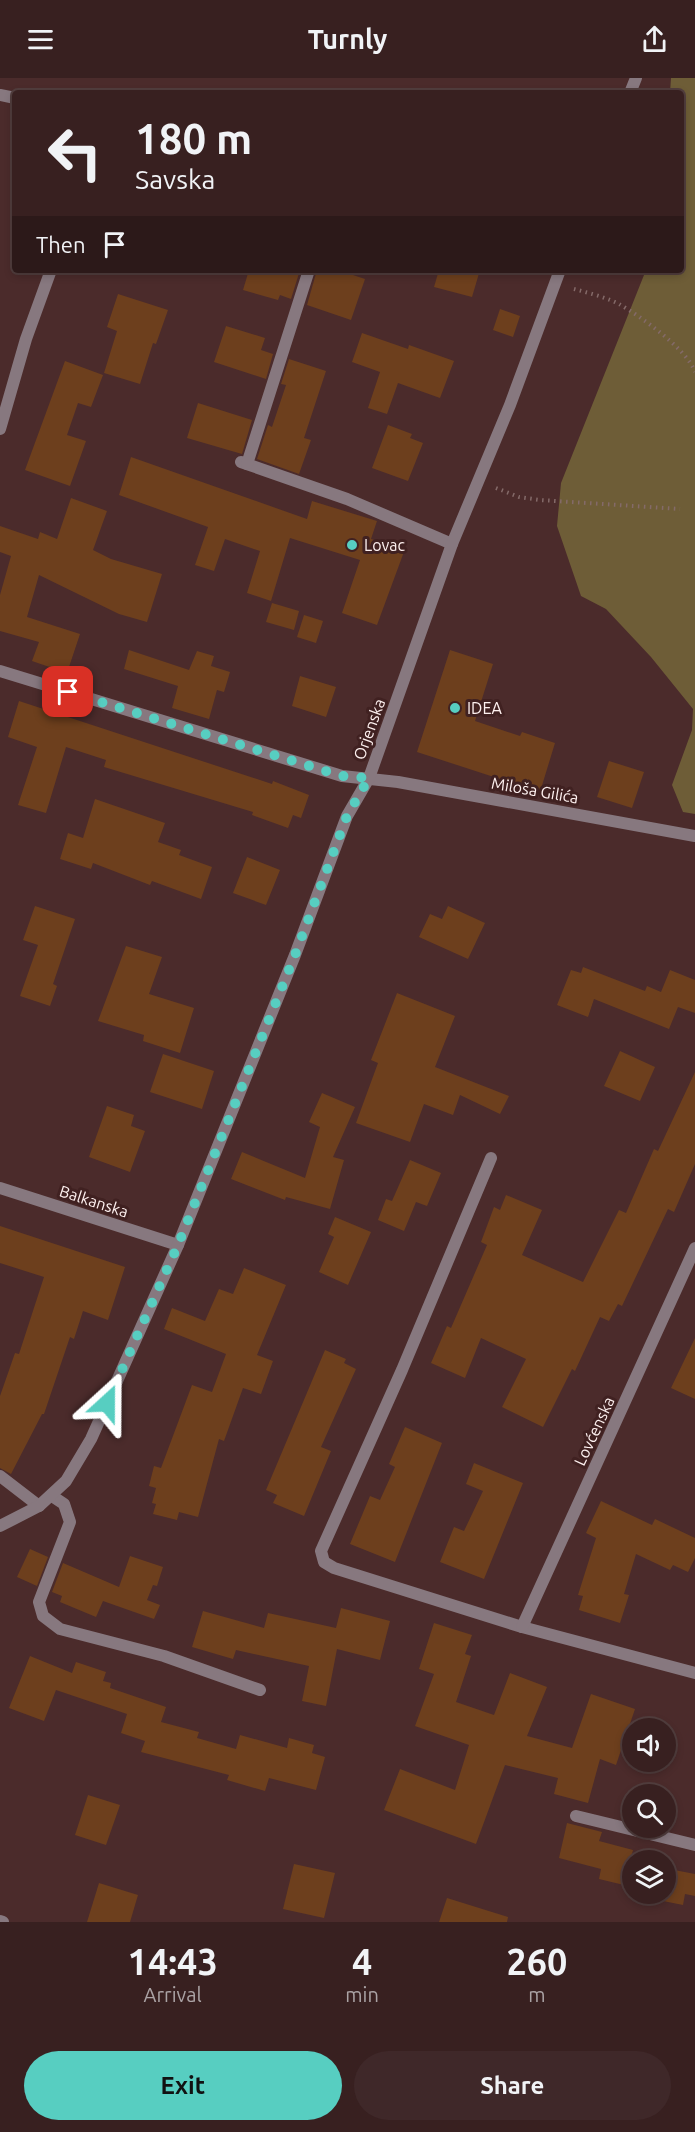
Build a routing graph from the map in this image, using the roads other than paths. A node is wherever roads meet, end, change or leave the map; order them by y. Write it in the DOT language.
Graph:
graph roads {
  1 [pos="50,273"];
  2 [pos="308,273"];
  3 [pos="559,273"];
  4 [pos="0,429"];
  5 [pos="452,544"];
  6 [pos="0,671"];
  7 [pos="369,778"];
  8 [pos="695,836"];
  9 [pos="491,1158"];
  10 [pos="0,1188"];
  11 [pos="178,1245"];
  12 [pos="695,1248"];
  13 [pos="0,1476"];
  14 [pos="52,1496"];
  15 [pos="39,1506"];
  16 [pos="0,1526"];
  17 [pos="522,1627"];
  18 [pos="695,1673"];
  19 [pos="260,1690"];
  20 [pos="576,1816"];
  21 [pos="695,1845"];
  1 -- 4 [label="street"];
  2 -- 5 [label="street"];
  3 -- 5 [label="street, Orjenska"];
  5 -- 7 [label="street, Orjenska"];
  6 -- 7 [label="street, Miloša Gilića"];
  7 -- 8 [label="street, Miloša Gilića"];
  7 -- 11 [label="street, Orjenska"];
  9 -- 17 [label="street"];
  10 -- 11 [label="street, Balkanska"];
  11 -- 14 [label="street, Orjenska"];
  12 -- 17 [label="street, Lovćenska"];
  13 -- 15 [label="street"];
  14 -- 15 [label="street, Orjenska"];
  14 -- 19 [label="street"];
  15 -- 16 [label="street, Orjenska"];
  17 -- 18 [label="street"];
  20 -- 21 [label="street"];
}
